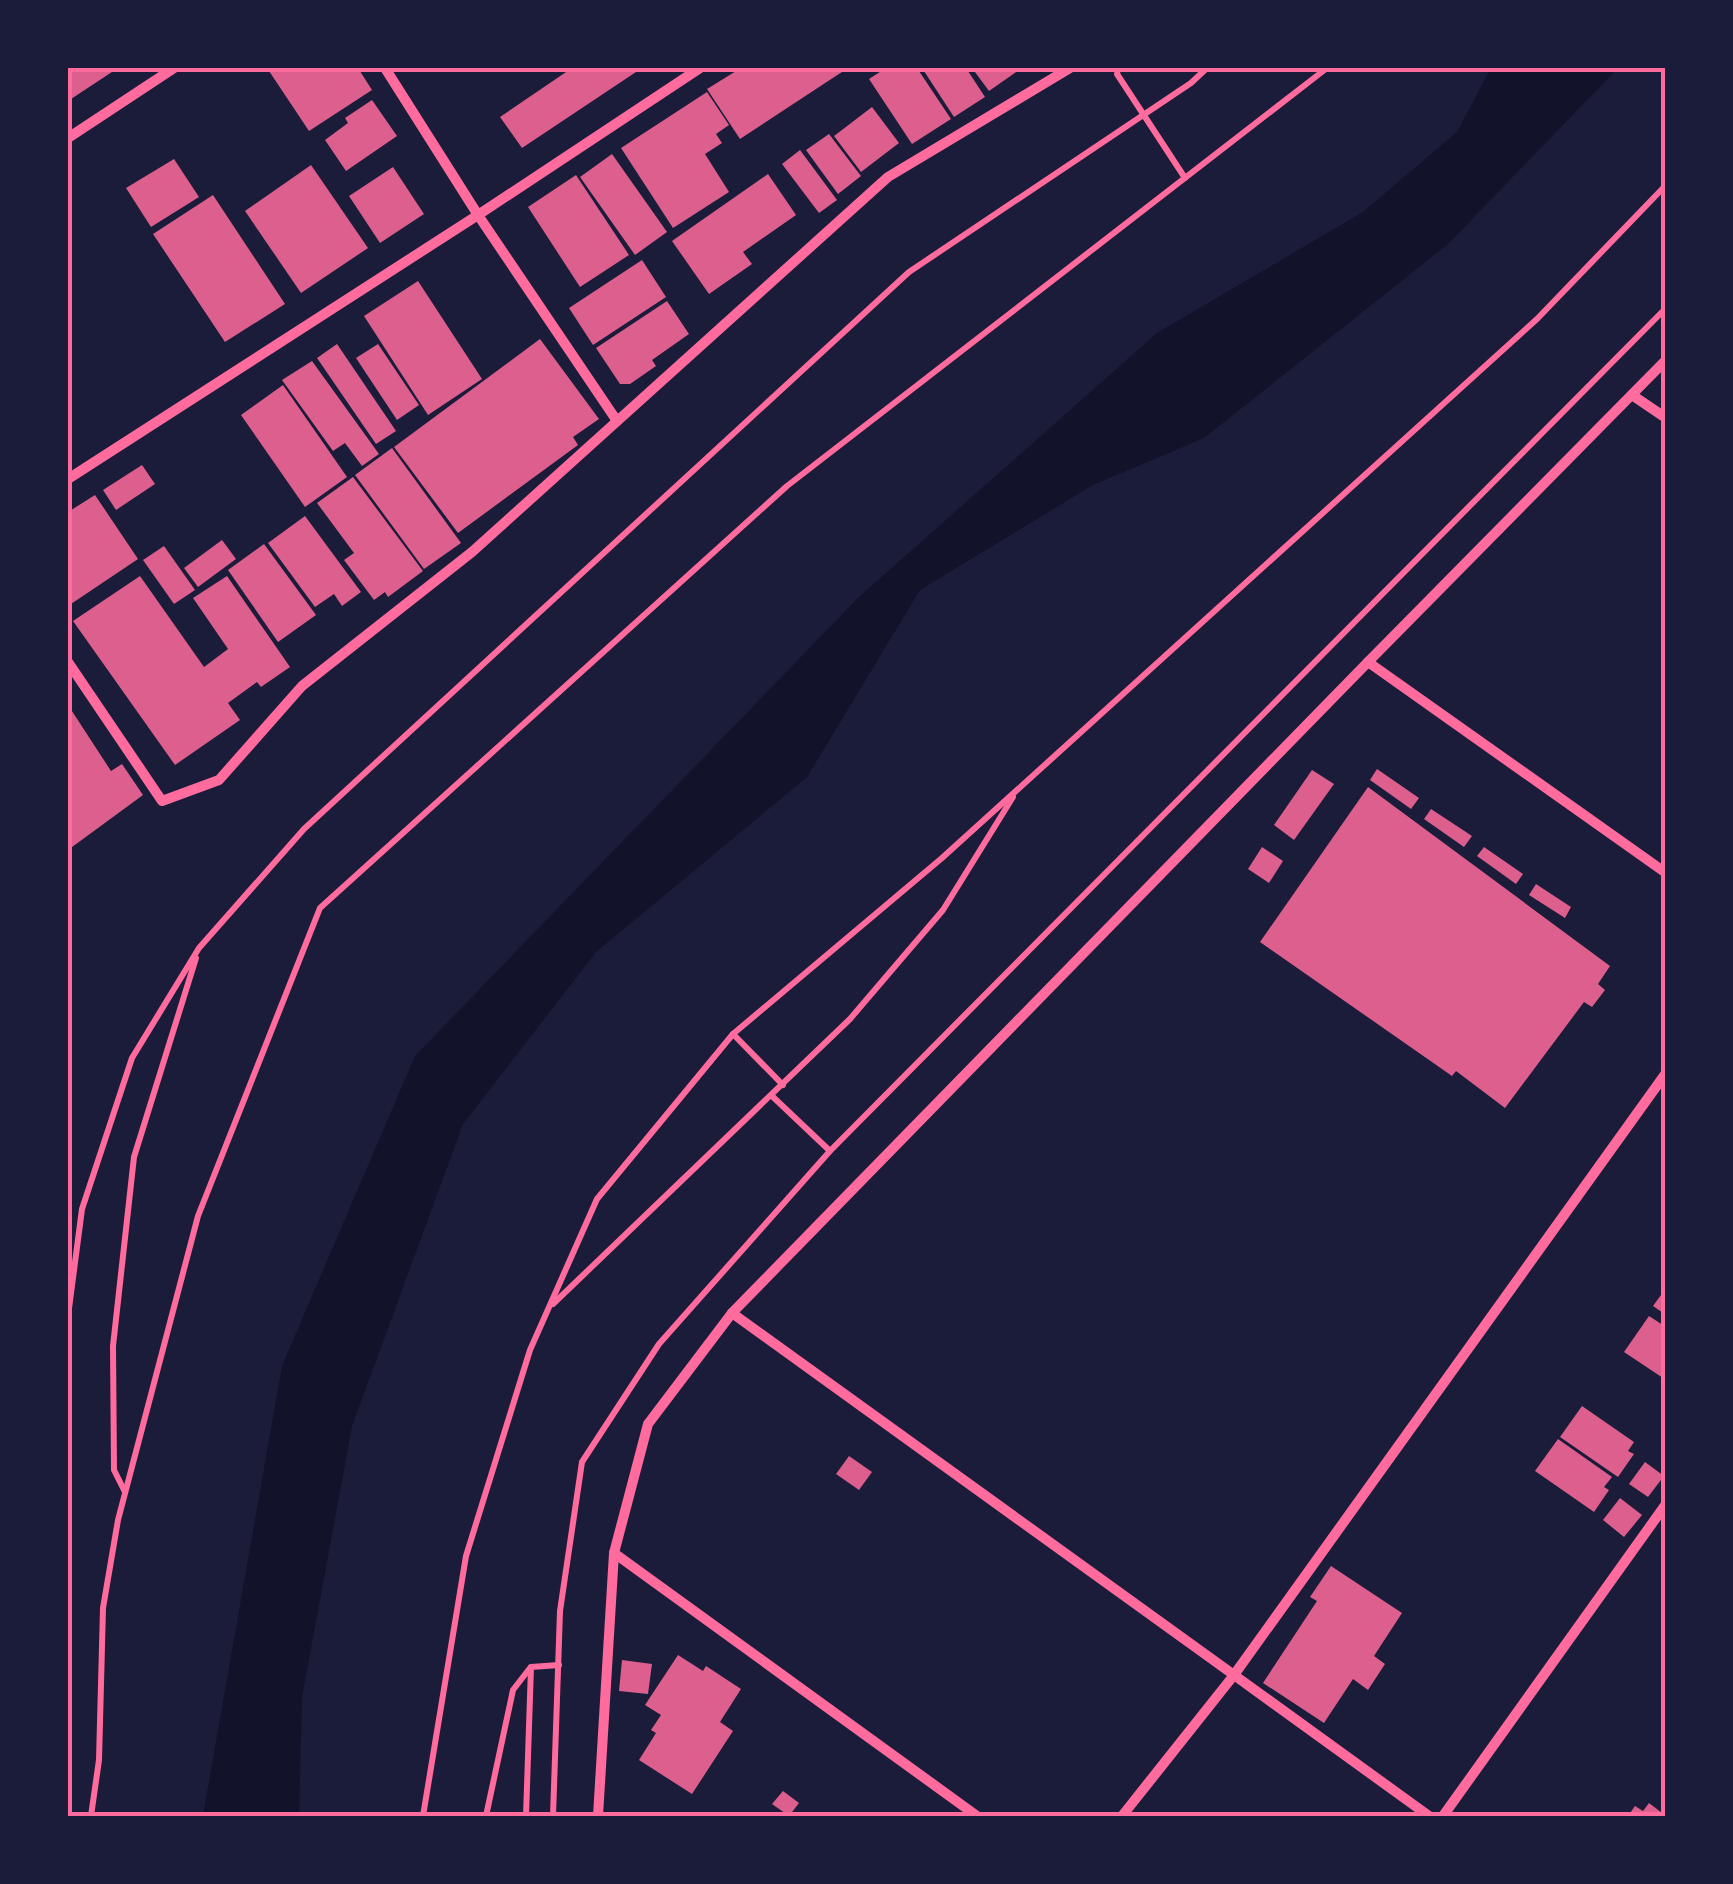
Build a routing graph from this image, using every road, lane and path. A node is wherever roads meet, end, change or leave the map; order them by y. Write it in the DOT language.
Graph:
graph roads {
  1 [pos="174,68"];
  2 [pos="385,68"];
  3 [pos="700,68"];
  4 [pos="1070,68"];
  5 [pos="1118,68"];
  6 [pos="1207,68"];
  7 [pos="1327,68"];
  8 [pos="1145,115"];
  9 [pos="68,138"];
  10 [pos="1185,178"];
  11 [pos="1666,185"];
  12 [pos="478,215"];
  13 [pos="1666,360"];
  14 [pos="1632,395"];
  15 [pos="1666,418"];
  16 [pos="617,421"];
  17 [pos="68,479"];
  18 [pos="68,662"];
  19 [pos="1368,662"];
  20 [pos="1019,788"];
  21 [pos="1666,873"];
  22 [pos="200,948"];
  23 [pos="733,1034"];
  24 [pos="1666,1073"];
  25 [pos="783,1085"];
  26 [pos="772,1096"];
  27 [pos="830,1151"];
  28 [pos="548,1308"];
  29 [pos="732,1313"];
  30 [pos="68,1316"];
  31 [pos="126,1494"];
  32 [pos="1666,1504"];
  33 [pos="614,1553"];
  34 [pos="558,1665"];
  35 [pos="530,1667"];
  36 [pos="1234,1675"];
  37 [pos="91,1816"];
  38 [pos="423,1816"];
  39 [pos="486,1816"];
  40 [pos="526,1816"];
  41 [pos="598,1816"];
  42 [pos="976,1816"];
  43 [pos="1122,1816"];
  44 [pos="1429,1816"];
  45 [pos="1442,1816"];
  1 -- 9 [label="street"];
  2 -- 12 [label="street"];
  3 -- 12 [label="street"];
  4 -- 16 [label="street"];
  5 -- 8 [label="path"];
  6 -- 8 [label="path"];
  7 -- 10 [label="path"];
  8 -- 10 [label="path"];
  8 -- 22 [label="path"];
  10 -- 31 [label="path"];
  11 -- 20 [label="path"];
  12 -- 16 [label="street"];
  12 -- 17 [label="street"];
  13 -- 14 [label="street"];
  14 -- 15 [label="street"];
  14 -- 19 [label="street"];
  16 -- 18 [label="street"];
  19 -- 21 [label="street"];
  19 -- 29 [label="street"];
  20 -- 23 [label="path"];
  20 -- 25 [label="path"];
  22 -- 30 [label="path"];
  22 -- 31 [label="path"];
  23 -- 25 [label="path"];
  23 -- 28 [label="path"];
  24 -- 36 [label="street"];
  25 -- 26 [label="path"];
  26 -- 27 [label="path"];
  26 -- 28 [label="path"];
  28 -- 38 [label="path"];
  29 -- 33 [label="street"];
  29 -- 36 [label="street"];
  31 -- 37 [label="path"];
  32 -- 45 [label="street"];
  33 -- 41 [label="street"];
  33 -- 42 [label="street"];
  34 -- 35 [label="path"];
  35 -- 39 [label="path"];
  35 -- 40 [label="path"];
  36 -- 43 [label="street"];
  36 -- 44 [label="street"];
}
